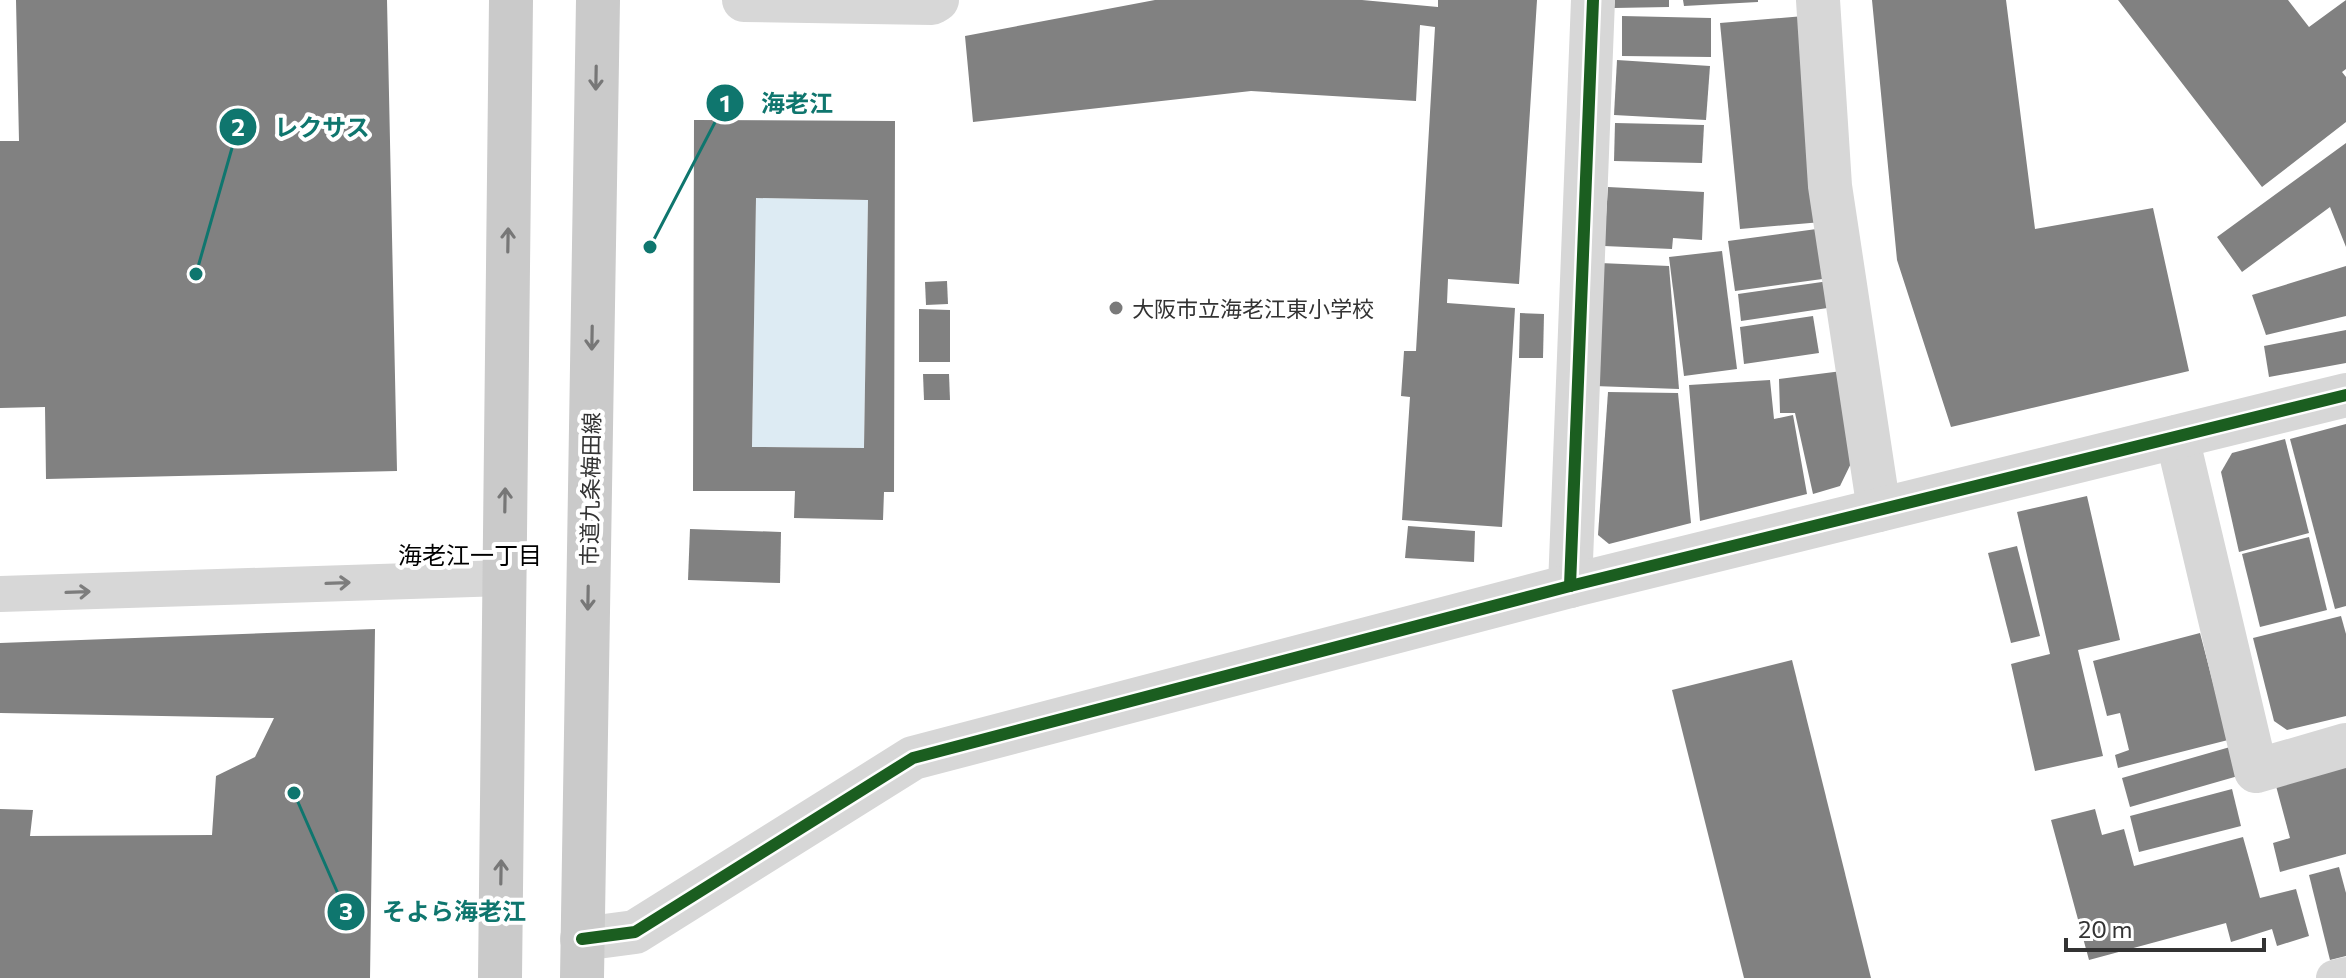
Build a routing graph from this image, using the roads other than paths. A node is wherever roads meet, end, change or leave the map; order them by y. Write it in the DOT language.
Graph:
graph roads {
  1 [pos="511,0"];
  2 [pos="598,0"];
  3 [pos="744,0"];
  4 [pos="937,0"];
  5 [pos="1593,0"];
  6 [pos="1818,0"];
  7 [pos="892,1"];
  8 [pos="2346,395"];
  9 [pos="2177,437"];
  10 [pos="1879,510"];
  11 [pos="504,578"];
  12 [pos="1570,586"];
  13 [pos="0,594"];
  14 [pos="2346,745"];
  15 [pos="582,958"];
  16 [pos="2346,975"];
  17 [pos="500,978"];
  18 [pos="2334,978"];
  11 -- 1 [label="main road, one-way"];
  2 -- 15 [label="main road, 市道九条梅田線, one-way"];
  3 -- 7 [label="street"];
  4 -- 7 [label="street"];
  5 -- 12 [label="street"];
  6 -- 10 [label="street"];
  8 -- 9 [label="street"];
  9 -- 10 [label="street"];
  9 -- 14 [label="street"];
  10 -- 12 [label="street"];
  13 -- 11 [label="lane, one-way"];
  17 -- 11 [label="main road, one-way"];
  12 -- 15 [label="street"];
  16 -- 18 [label="lane"];
}
